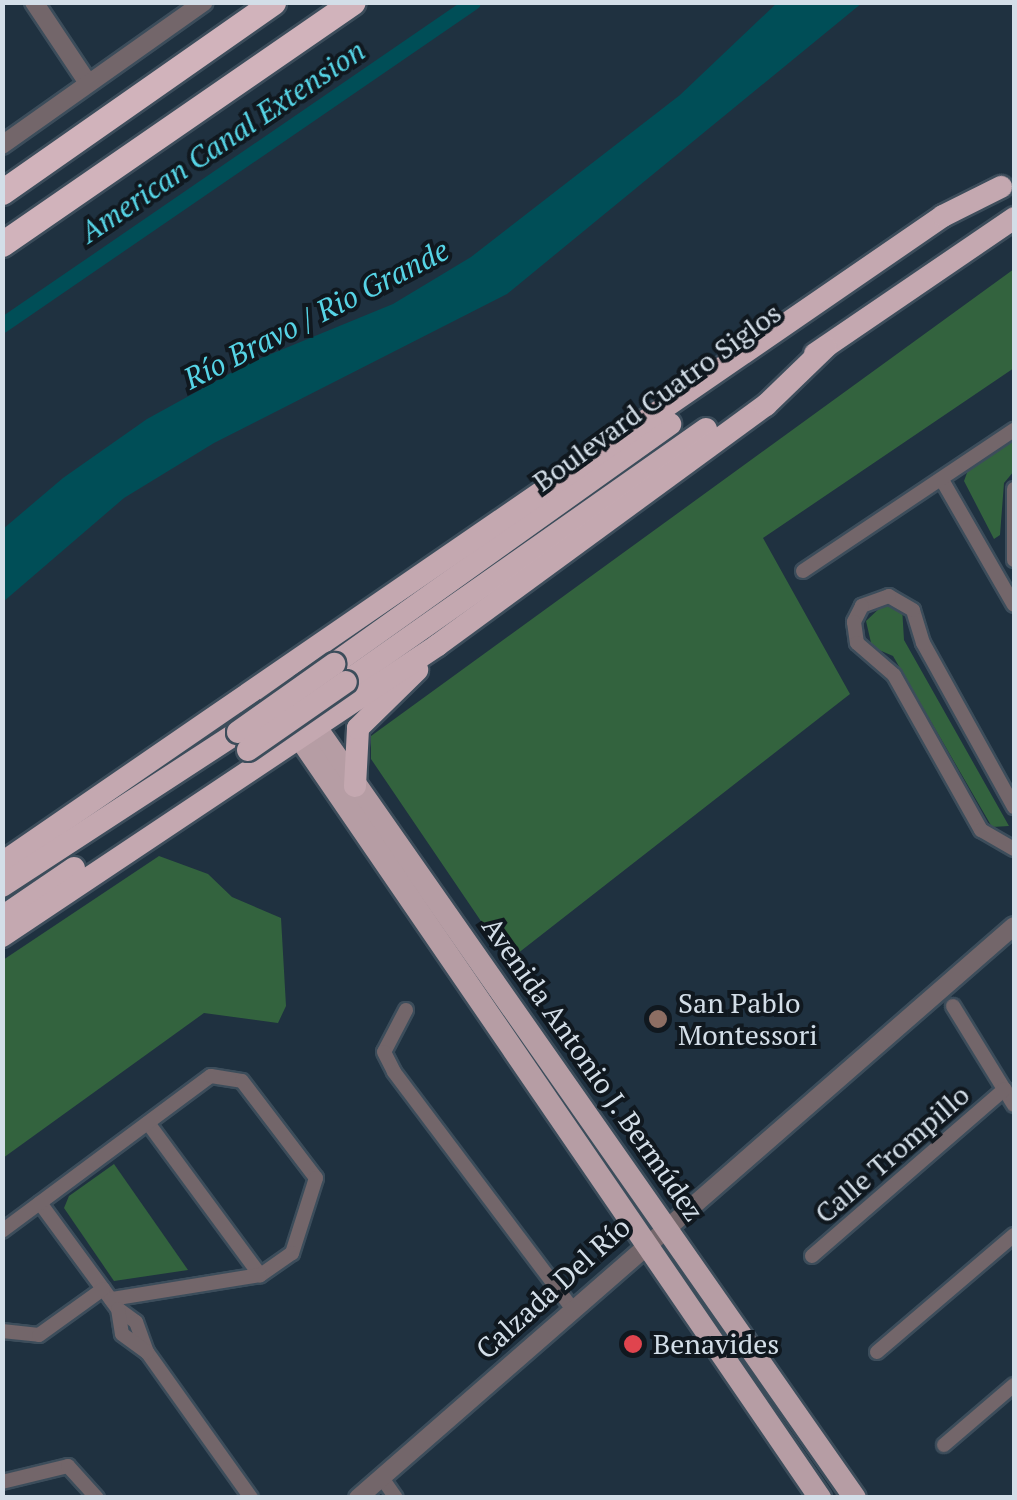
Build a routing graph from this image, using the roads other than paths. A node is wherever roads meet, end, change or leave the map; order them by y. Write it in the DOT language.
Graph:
graph roads {
  1 [pos="34,2"];
  2 [pos="204,2"];
  3 [pos="274,2"];
  4 [pos="353,2"];
  5 [pos="88,83"];
  6 [pos="2,145"];
  7 [pos="1008,182"];
  8 [pos="2,192"];
  9 [pos="1014,218"];
  10 [pos="2,244"];
  11 [pos="826,347"];
  12 [pos="1014,430"];
  13 [pos="942,480"];
  14 [pos="1014,489"];
  15 [pos="1014,560"];
  16 [pos="994,570"];
  17 [pos="802,571"];
  18 [pos="1014,605"];
  19 [pos="332,640"];
  20 [pos="438,645"];
  21 [pos="347,680"];
  22 [pos="272,681"];
  23 [pos="306,729"];
  24 [pos="239,741"];
  25 [pos="355,786"];
  26 [pos="1014,807"];
  27 [pos="1014,847"];
  28 [pos="2,863"];
  29 [pos="2,886"];
  30 [pos="2,917"];
  31 [pos="1014,926"];
  32 [pos="2,936"];
  33 [pos="953,1006"];
  34 [pos="406,1010"];
  35 [pos="1005,1090"];
  36 [pos="1014,1104"];
  37 [pos="148,1123"];
  38 [pos="40,1203"];
  39 [pos="666,1224"];
  40 [pos="2,1231"];
  41 [pos="1014,1235"];
  42 [pos="646,1242"];
  43 [pos="812,1256"];
  44 [pos="260,1275"];
  45 [pos="111,1299"];
  46 [pos="571,1307"];
  47 [pos="2,1332"];
  48 [pos="877,1352"];
  49 [pos="1014,1385"];
  50 [pos="944,1444"];
  51 [pos="382,1478"];
  52 [pos="2,1482"];
  53 [pos="97,1498"];
  54 [pos="250,1498"];
  55 [pos="358,1498"];
  56 [pos="396,1498"];
  57 [pos="820,1498"];
  58 [pos="855,1498"];
  1 -- 5 [label="street"];
  2 -- 5 [label="street"];
  3 -- 8 [label="highway"];
  4 -- 10 [label="highway"];
  5 -- 6 [label="street"];
  7 -- 19 [label="highway"];
  7 -- 21 [label="highway, Boulevard Cuatro Siglos"];
  9 -- 11 [label="highway, Boulevard Cuatro Siglos"];
  11 -- 20 [label="highway"];
  11 -- 21 [label="highway, Boulevard Cuatro Siglos"];
  12 -- 13 [label="street"];
  13 -- 16 [label="street"];
  13 -- 17 [label="street"];
  14 -- 15 [label="street"];
  15 -- 16 [label="street"];
  16 -- 18 [label="street"];
  19 -- 21 [label="highway"];
  19 -- 22 [label="highway"];
  20 -- 21 [label="highway"];
  20 -- 25 [label="highway"];
  21 -- 23 [label="highway"];
  21 -- 24 [label="highway, bridge"];
  22 -- 23 [label="main road, Avenida Antonio J. Bermúdez"];
  22 -- 24 [label="highway"];
  23 -- 24 [label="highway"];
  23 -- 25 [label="main road, Avenida Antonio J. Bermúdez"];
  23 -- 42 [label="main road, Avenida Antonio J. Bermúdez"];
  24 -- 28 [label="highway"];
  24 -- 29 [label="highway"];
  24 -- 30 [label="highway"];
  24 -- 32 [label="highway"];
  25 -- 39 [label="main road, Avenida Antonio J. Bermúdez"];
  26 -- 27 [label="street"];
  31 -- 39 [label="street, Calzada Del Río"];
  33 -- 35 [label="street"];
  34 -- 46 [label="street"];
  35 -- 36 [label="street"];
  35 -- 43 [label="street, Calle Trompillo"];
  37 -- 38 [label="street"];
  37 -- 44 [label="street"];
  37 -- 44 [label="street"];
  38 -- 40 [label="street"];
  38 -- 45 [label="street"];
  39 -- 42 [label="street, Calzada Del Río"];
  39 -- 58 [label="main road, Avenida Antonio J. Bermúdez"];
  41 -- 48 [label="street"];
  42 -- 46 [label="street, Calzada Del Río"];
  42 -- 57 [label="main road, Avenida Antonio J. Bermúdez"];
  44 -- 45 [label="street"];
  45 -- 47 [label="street"];
  45 -- 54 [label="street"];
  46 -- 51 [label="street, Calzada Del Río"];
  49 -- 50 [label="street"];
  51 -- 55 [label="street, Calzada Del Río"];
  51 -- 56 [label="street"];
  52 -- 53 [label="street"];
}
